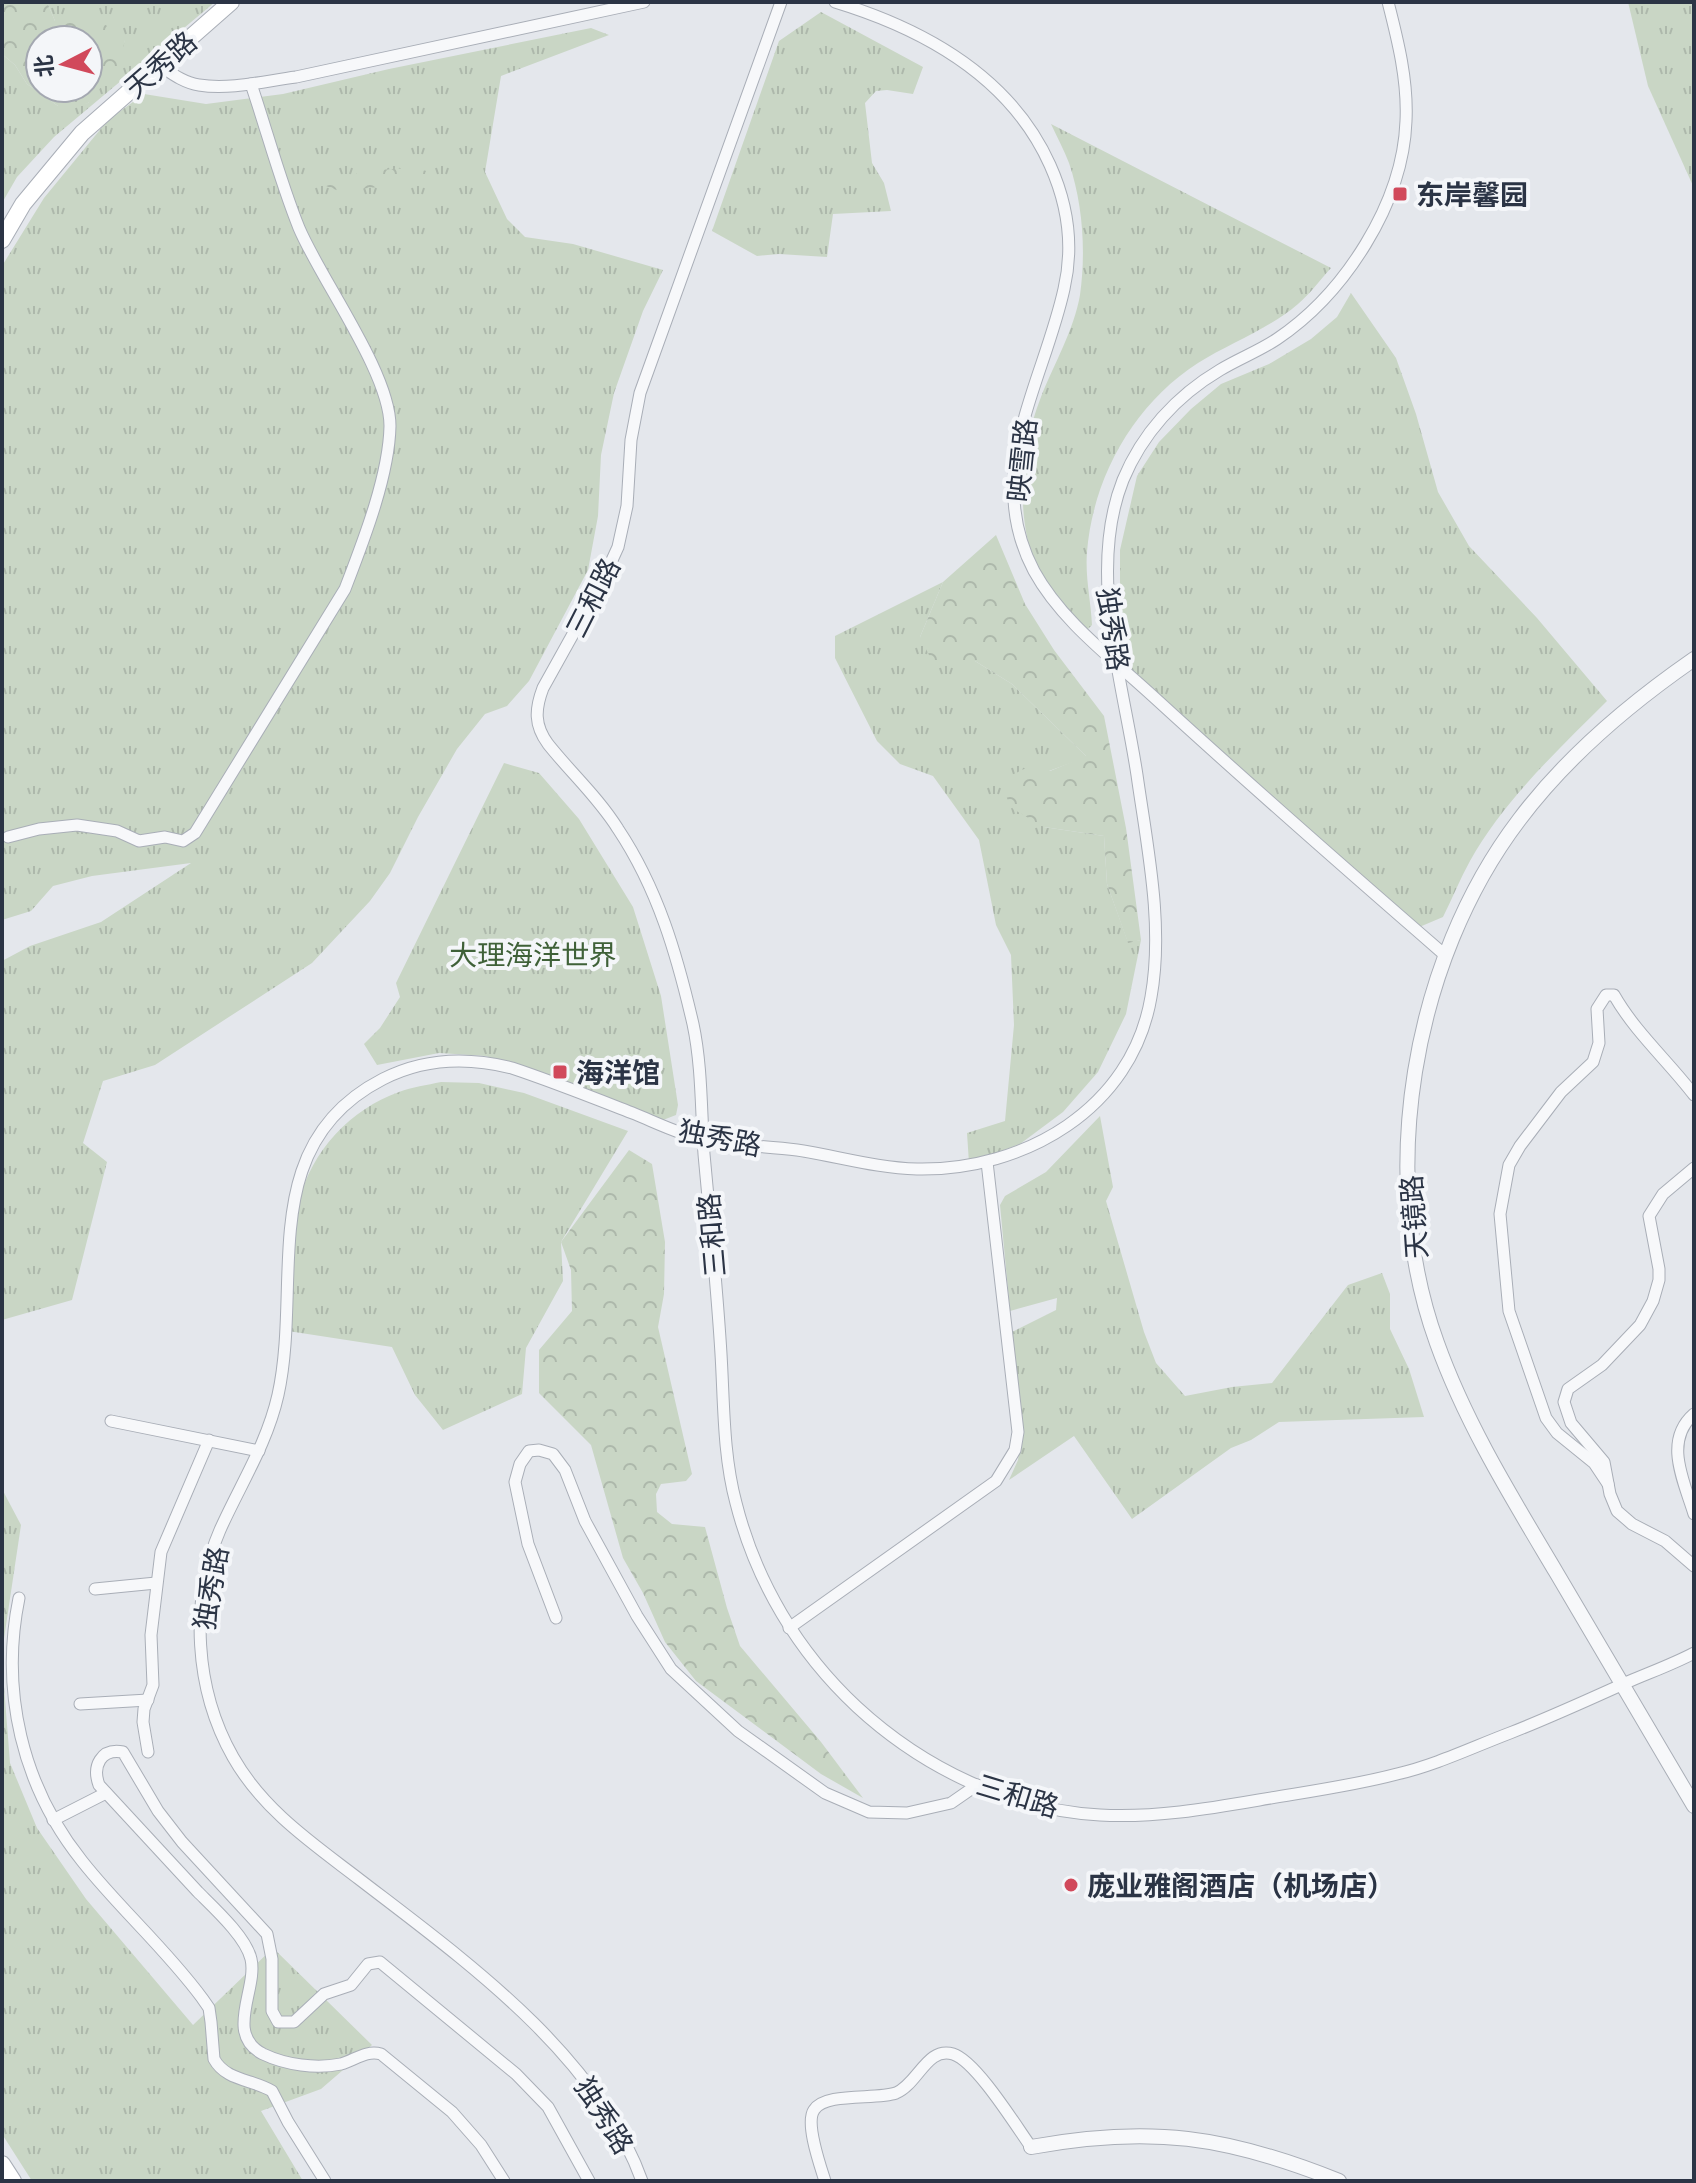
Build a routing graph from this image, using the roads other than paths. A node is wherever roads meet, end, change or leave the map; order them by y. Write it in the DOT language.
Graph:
graph roads {
  1 [pos="231,2"];
  2 [pos="644,2"];
  3 [pos="781,2"];
  4 [pos="835,2"];
  5 [pos="1388,2"];
  6 [pos="159,65"];
  7 [pos="251,84"];
  8 [pos="2,240"];
  9 [pos="1694,659"];
  10 [pos="1118,664"];
  11 [pos="8,837"];
  12 [pos="1446,956"];
  13 [pos="1694,1095"];
  14 [pos="703,1140"];
  15 [pos="987,1162"];
  16 [pos="1694,1168"];
  17 [pos="1694,1414"];
  18 [pos="111,1421"];
  19 [pos="209,1440"];
  20 [pos="259,1451"];
  21 [pos="1608,1484"];
  22 [pos="1694,1514"];
  23 [pos="1694,1566"];
  24 [pos="156,1583"];
  25 [pos="95,1589"];
  26 [pos="19,1598"];
  27 [pos="556,1618"];
  28 [pos="789,1628"];
  29 [pos="1694,1653"];
  30 [pos="1622,1685"];
  31 [pos="148,1700"];
  32 [pos="80,1704"];
  33 [pos="148,1752"];
  34 [pos="977,1785"];
  35 [pos="106,1793"];
  36 [pos="1694,1806"];
  37 [pos="53,1820"];
  38 [pos="1031,2147"];
  39 [pos="2,2164"];
  40 [pos="13,2181"];
  41 [pos="325,2181"];
  42 [pos="504,2181"];
  43 [pos="589,2181"];
  44 [pos="642,2181"];
  45 [pos="825,2181"];
  46 [pos="1339,2181"];
  1 -- 6 [label="main road, 天秀路"];
  2 -- 7 [label="street"];
  3 -- 14 [label="street, 三和路"];
  4 -- 10 [label="street, 映雪路"];
  5 -- 10 [label="street, 独秀路"];
  6 -- 7 [label="street"];
  6 -- 8 [label="main road, 天秀路"];
  7 -- 11 [label="street"];
  9 -- 12 [label="street, 天镜路"];
  10 -- 12 [label="street, 映雪路"];
  10 -- 15 [label="street, 独秀路"];
  12 -- 30 [label="street, 天镜路"];
  13 -- 21 [label="street"];
  14 -- 15 [label="street, 独秀路"];
  14 -- 20 [label="street, 独秀路"];
  14 -- 28 [label="street, 三和路"];
  15 -- 28 [label="street"];
  16 -- 21 [label="street"];
  17 -- 22 [label="street"];
  18 -- 19 [label="street"];
  19 -- 20 [label="street"];
  19 -- 24 [label="street"];
  20 -- 44 [label="street, 独秀路"];
  21 -- 23 [label="street"];
  24 -- 25 [label="street"];
  24 -- 31 [label="street"];
  26 -- 37 [label="street"];
  27 -- 34 [label="street"];
  28 -- 34 [label="street, 三和路"];
  29 -- 30 [label="street, 三和路"];
  30 -- 34 [label="street, 三和路"];
  30 -- 36 [label="street, 天镜路"];
  31 -- 32 [label="street"];
  31 -- 33 [label="street"];
  35 -- 37 [label="street"];
  35 -- 42 [label="street"];
  35 -- 43 [label="street"];
  37 -- 41 [label="street"];
  38 -- 45 [label="street"];
  38 -- 46 [label="street"];
  39 -- 40 [label="main road"];
}
